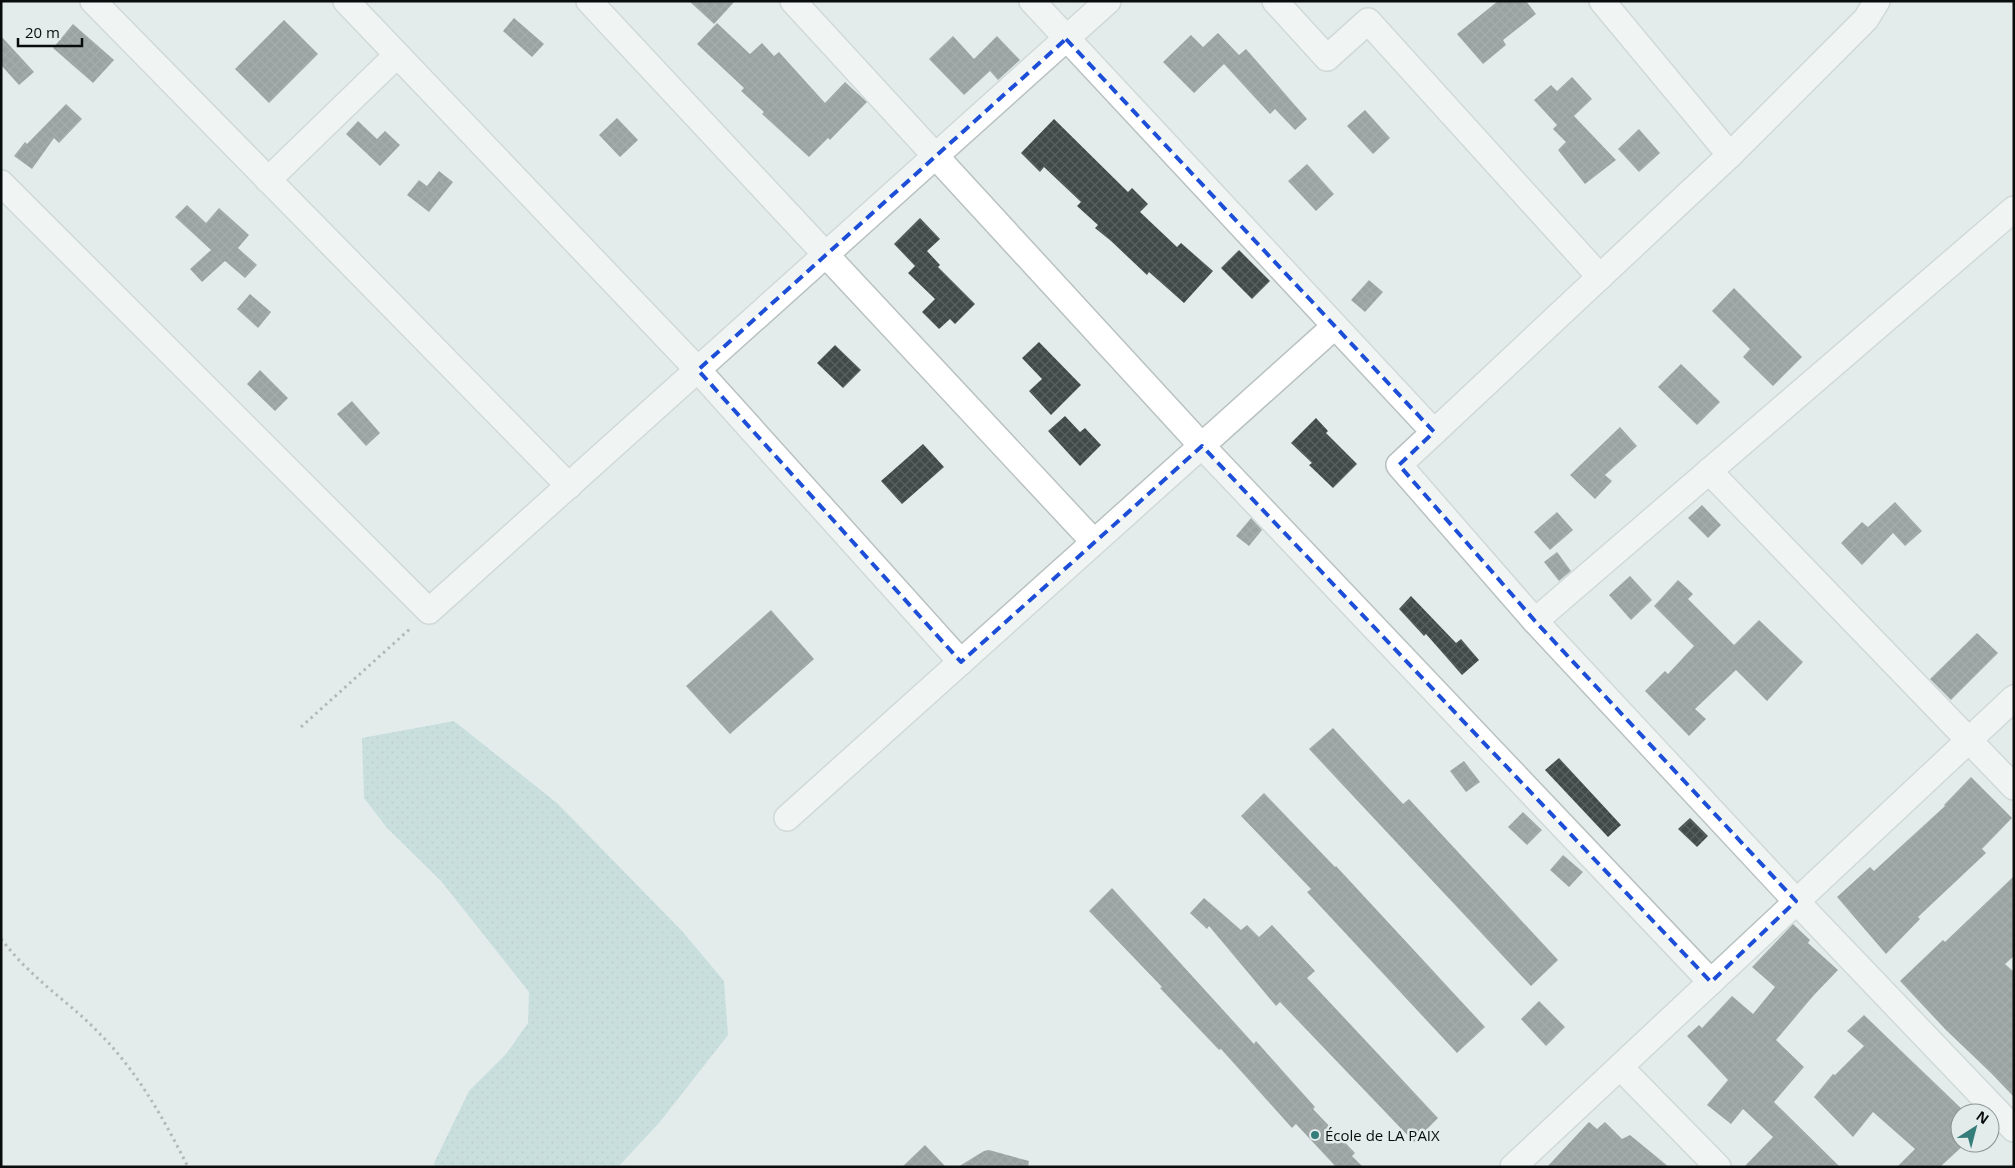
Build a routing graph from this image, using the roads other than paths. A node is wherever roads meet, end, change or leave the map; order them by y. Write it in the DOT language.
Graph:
graph roads {
  1 [pos="93,1"];
  2 [pos="346,1"];
  3 [pos="589,1"];
  4 [pos="793,1"];
  5 [pos="1032,1"];
  6 [pos="1108,1"];
  7 [pos="1275,1"];
  8 [pos="1602,1"];
  9 [pos="1865,7"];
  10 [pos="1066,39"];
  11 [pos="397,55"];
  12 [pos="1730,155"];
  13 [pos="936,156"];
  14 [pos="268,180"];
  15 [pos="1,183"];
  16 [pos="2014,209"];
  17 [pos="826,255"];
  18 [pos="1600,277"];
  19 [pos="1335,326"];
  20 [pos="698,370"];
  21 [pos="1434,432"];
  22 [pos="1202,446"];
  23 [pos="1709,471"];
  24 [pos="569,486"];
  25 [pos="1094,542"];
  26 [pos="1535,621"];
  27 [pos="961,662"];
  28 [pos="2014,698"];
  29 [pos="1969,740"];
  30 [pos="2014,786"];
  31 [pos="787,818"];
  32 [pos="1796,901"];
  33 [pos="1711,982"];
  34 [pos="1620,1067"];
  35 [pos="2014,1129"];
  36 [pos="1521,1164"];
  37 [pos="1718,1167"];
  1 -- 14 [label="street"];
  2 -- 11 [label="street"];
  3 -- 17 [label="street"];
  4 -- 13 [label="street"];
  5 -- 10 [label="street"];
  6 -- 10 [label="street"];
  7 -- 18 [label="street"];
  8 -- 12 [label="street"];
  9 -- 12 [label="street"];
  10 -- 13 [label="street"];
  10 -- 19 [label="street"];
  11 -- 14 [label="street"];
  11 -- 20 [label="street"];
  12 -- 18 [label="street"];
  13 -- 17 [label="street"];
  13 -- 22 [label="street"];
  14 -- 24 [label="street"];
  15 -- 24 [label="street"];
  16 -- 23 [label="street"];
  17 -- 20 [label="street"];
  17 -- 25 [label="street"];
  18 -- 21 [label="street"];
  19 -- 21 [label="street"];
  19 -- 22 [label="street"];
  20 -- 24 [label="street"];
  20 -- 27 [label="street"];
  21 -- 26 [label="street"];
  22 -- 25 [label="street"];
  22 -- 33 [label="street"];
  23 -- 26 [label="street"];
  23 -- 29 [label="street"];
  25 -- 27 [label="street"];
  26 -- 32 [label="street"];
  27 -- 31 [label="street"];
  28 -- 29 [label="street"];
  29 -- 30 [label="street"];
  29 -- 32 [label="street"];
  32 -- 33 [label="street"];
  32 -- 35 [label="street"];
  33 -- 34 [label="street"];
  34 -- 36 [label="street"];
  34 -- 37 [label="street"];
}
